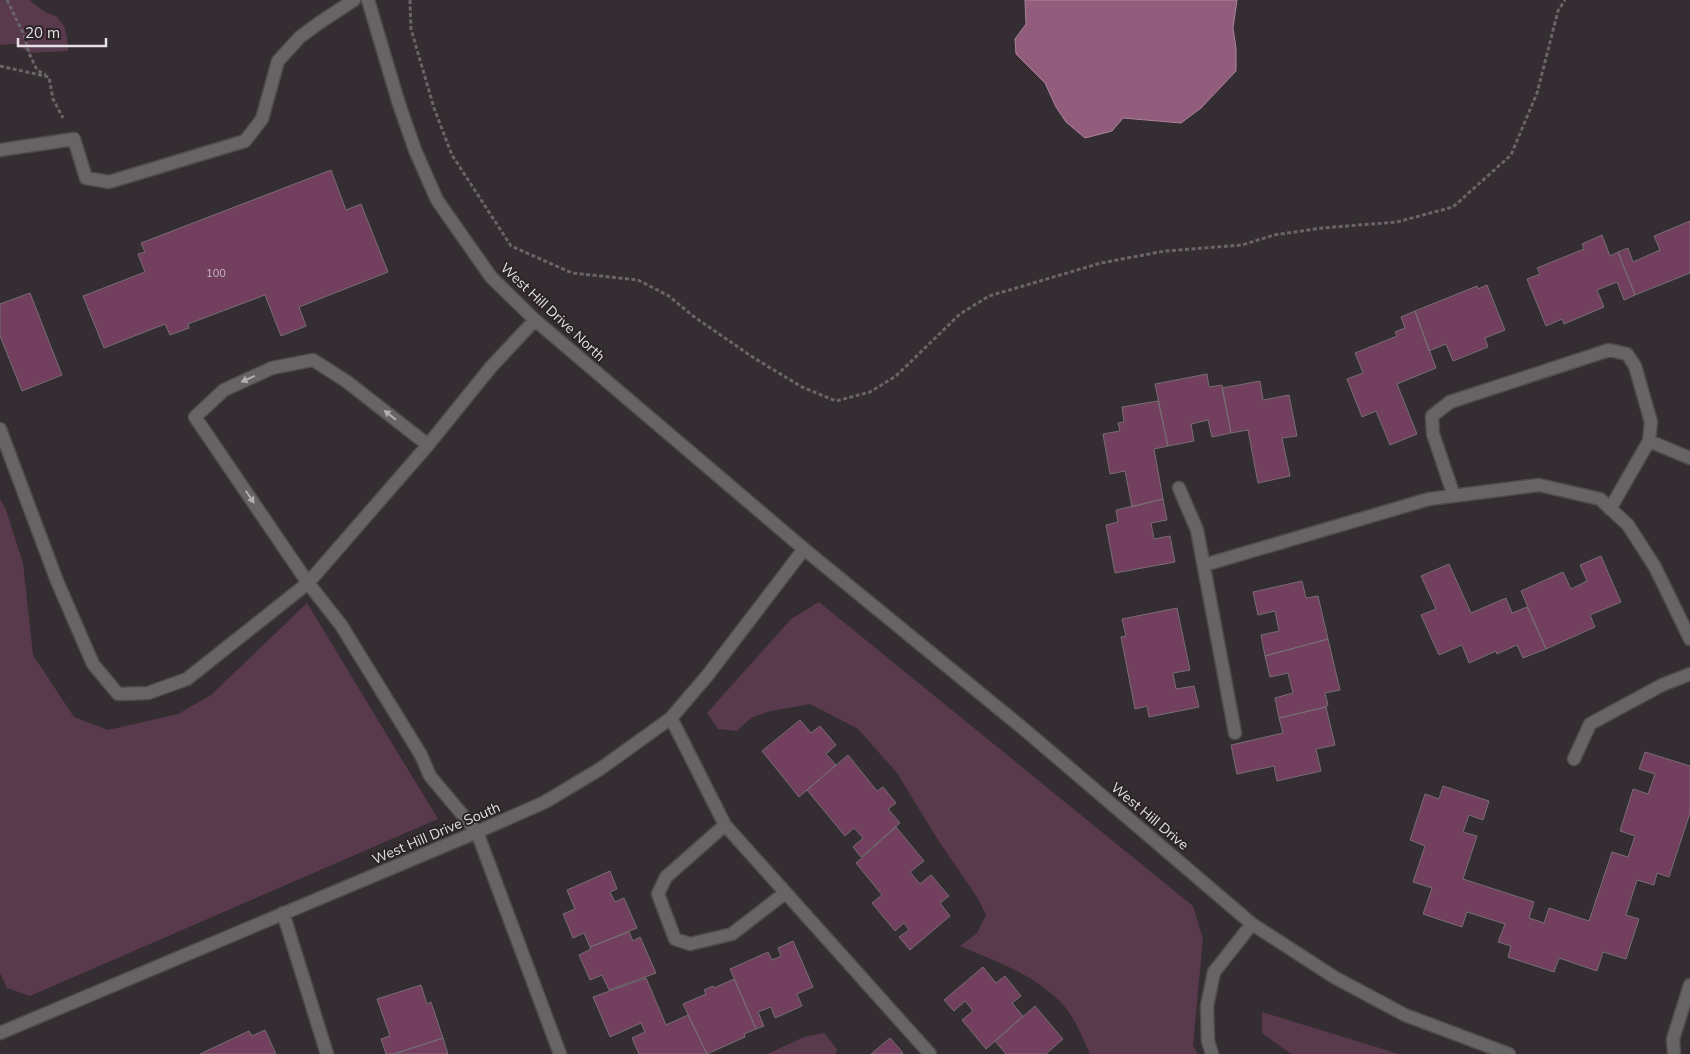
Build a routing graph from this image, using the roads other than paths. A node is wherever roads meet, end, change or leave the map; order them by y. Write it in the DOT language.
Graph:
graph roads {
  1 [pos="354,0"];
  2 [pos="368,0"];
  3 [pos="0,150"];
  4 [pos="535,320"];
  5 [pos="0,429"];
  6 [pos="1649,441"];
  7 [pos="428,445"];
  8 [pos="1690,458"];
  9 [pos="1179,488"];
  10 [pos="1454,496"];
  11 [pos="1610,509"];
  12 [pos="804,549"];
  13 [pos="1204,566"];
  14 [pos="308,583"];
  15 [pos="1690,639"];
  16 [pos="1690,674"];
  17 [pos="671,718"];
  18 [pos="1235,733"];
  19 [pos="1574,759"];
  20 [pos="725,825"];
  21 [pos="477,832"];
  22 [pos="785,892"];
  23 [pos="283,913"];
  24 [pos="1252,924"];
  25 [pos="1690,985"];
  26 [pos="1,1030"];
  27 [pos="327,1054"];
  28 [pos="560,1054"];
  29 [pos="930,1054"];
  30 [pos="1212,1054"];
  31 [pos="1509,1054"];
  32 [pos="1674,1054"];
  1 -- 3 [label="street"];
  2 -- 4 [label="street, West Hill Drive North"];
  4 -- 7 [label="street"];
  4 -- 12 [label="street, West Hill Drive North"];
  5 -- 14 [label="street"];
  6 -- 8 [label="street"];
  6 -- 10 [label="street"];
  6 -- 11 [label="street"];
  7 -- 14 [label="street"];
  7 -- 14 [label="street, one-way"];
  9 -- 13 [label="street"];
  10 -- 11 [label="street"];
  10 -- 13 [label="street"];
  11 -- 15 [label="street"];
  12 -- 17 [label="street, West Hill Drive South"];
  12 -- 24 [label="street, West Hill Drive"];
  13 -- 18 [label="street"];
  14 -- 21 [label="street"];
  16 -- 19 [label="street"];
  17 -- 20 [label="street"];
  17 -- 21 [label="street, West Hill Drive South"];
  20 -- 22 [label="street"];
  20 -- 22 [label="street"];
  21 -- 23 [label="street, West Hill Drive South"];
  21 -- 28 [label="street"];
  22 -- 29 [label="street"];
  23 -- 26 [label="street, West Hill Drive South"];
  23 -- 27 [label="street"];
  24 -- 30 [label="street"];
  24 -- 31 [label="street, West Hill Drive"];
  25 -- 32 [label="street"];
}
